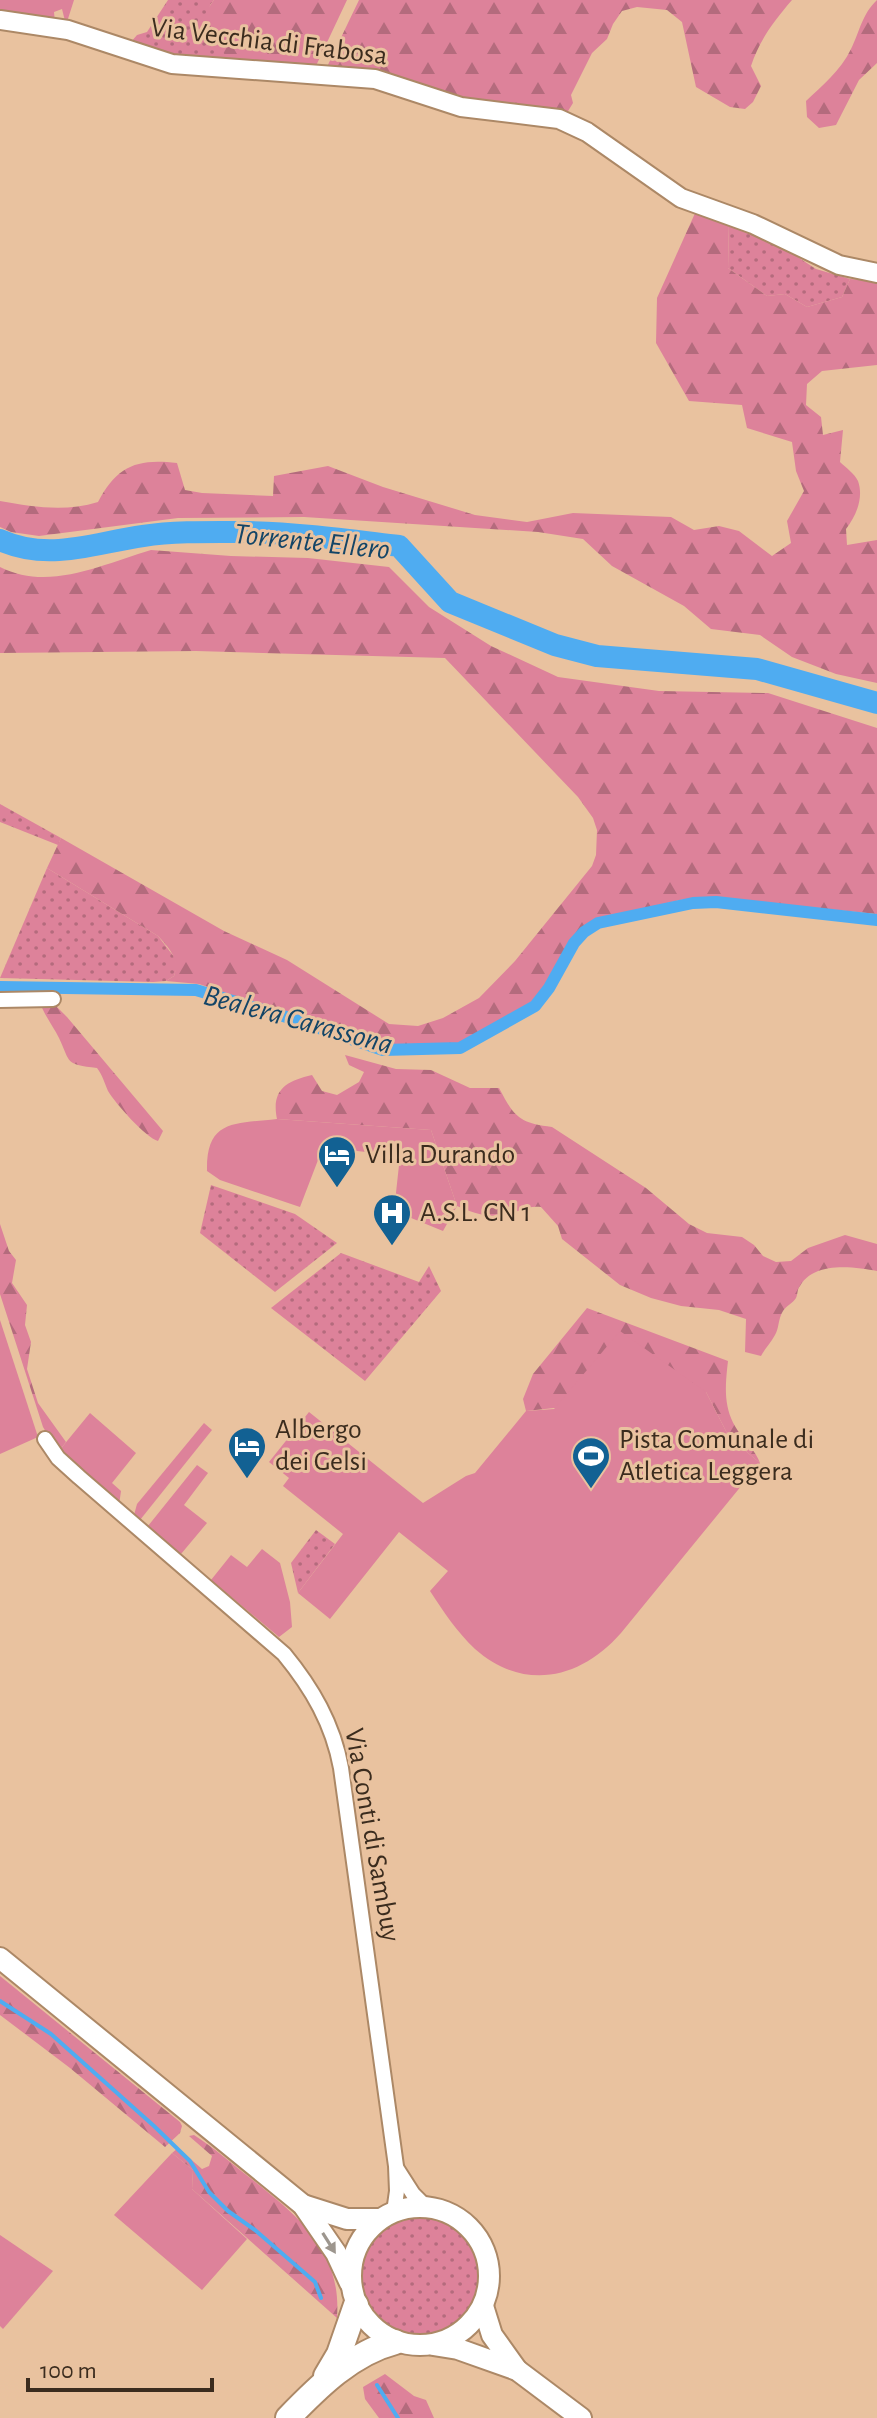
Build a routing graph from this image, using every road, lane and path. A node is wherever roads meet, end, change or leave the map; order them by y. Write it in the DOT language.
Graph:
graph roads {
  1 [pos="0,20"];
  2 [pos="877,273"];
  3 [pos="53,999"];
  4 [pos="0,1000"];
  5 [pos="45,1439"];
  6 [pos="0,1958"];
  7 [pos="396,2166"];
  8 [pos="303,2205"];
  9 [pos="426,2207"];
  10 [pos="387,2215"];
  11 [pos="353,2294"];
  12 [pos="483,2306"];
  13 [pos="395,2342"];
  14 [pos="433,2345"];
  15 [pos="517,2370"];
  16 [pos="318,2388"];
  17 [pos="288,2418"];
  18 [pos="581,2418"];
  1 -- 2 [label="street, Via Vecchia di Frabosa"];
  3 -- 4 [label="street"];
  5 -- 7 [label="street, Via Conti di Sambuy"];
  6 -- 8 [label="main road"];
  7 -- 9 [label="street, Via Conti di Sambuy"];
  7 -- 10 [label="street, Via Conti di Sambuy"];
  8 -- 10 [label="main road"];
  8 -- 11 [label="main road, one-way"];
  9 -- 10 [label="main road"];
  9 -- 12 [label="main road"];
  10 -- 11 [label="main road"];
  11 -- 13 [label="main road"];
  11 -- 16 [label="highway"];
  12 -- 14 [label="main road"];
  12 -- 15 [label="main road"];
  13 -- 14 [label="main road"];
  13 -- 16 [label="highway"];
  14 -- 15 [label="main road"];
  15 -- 18 [label="main road"];
  16 -- 17 [label="highway"];
}
